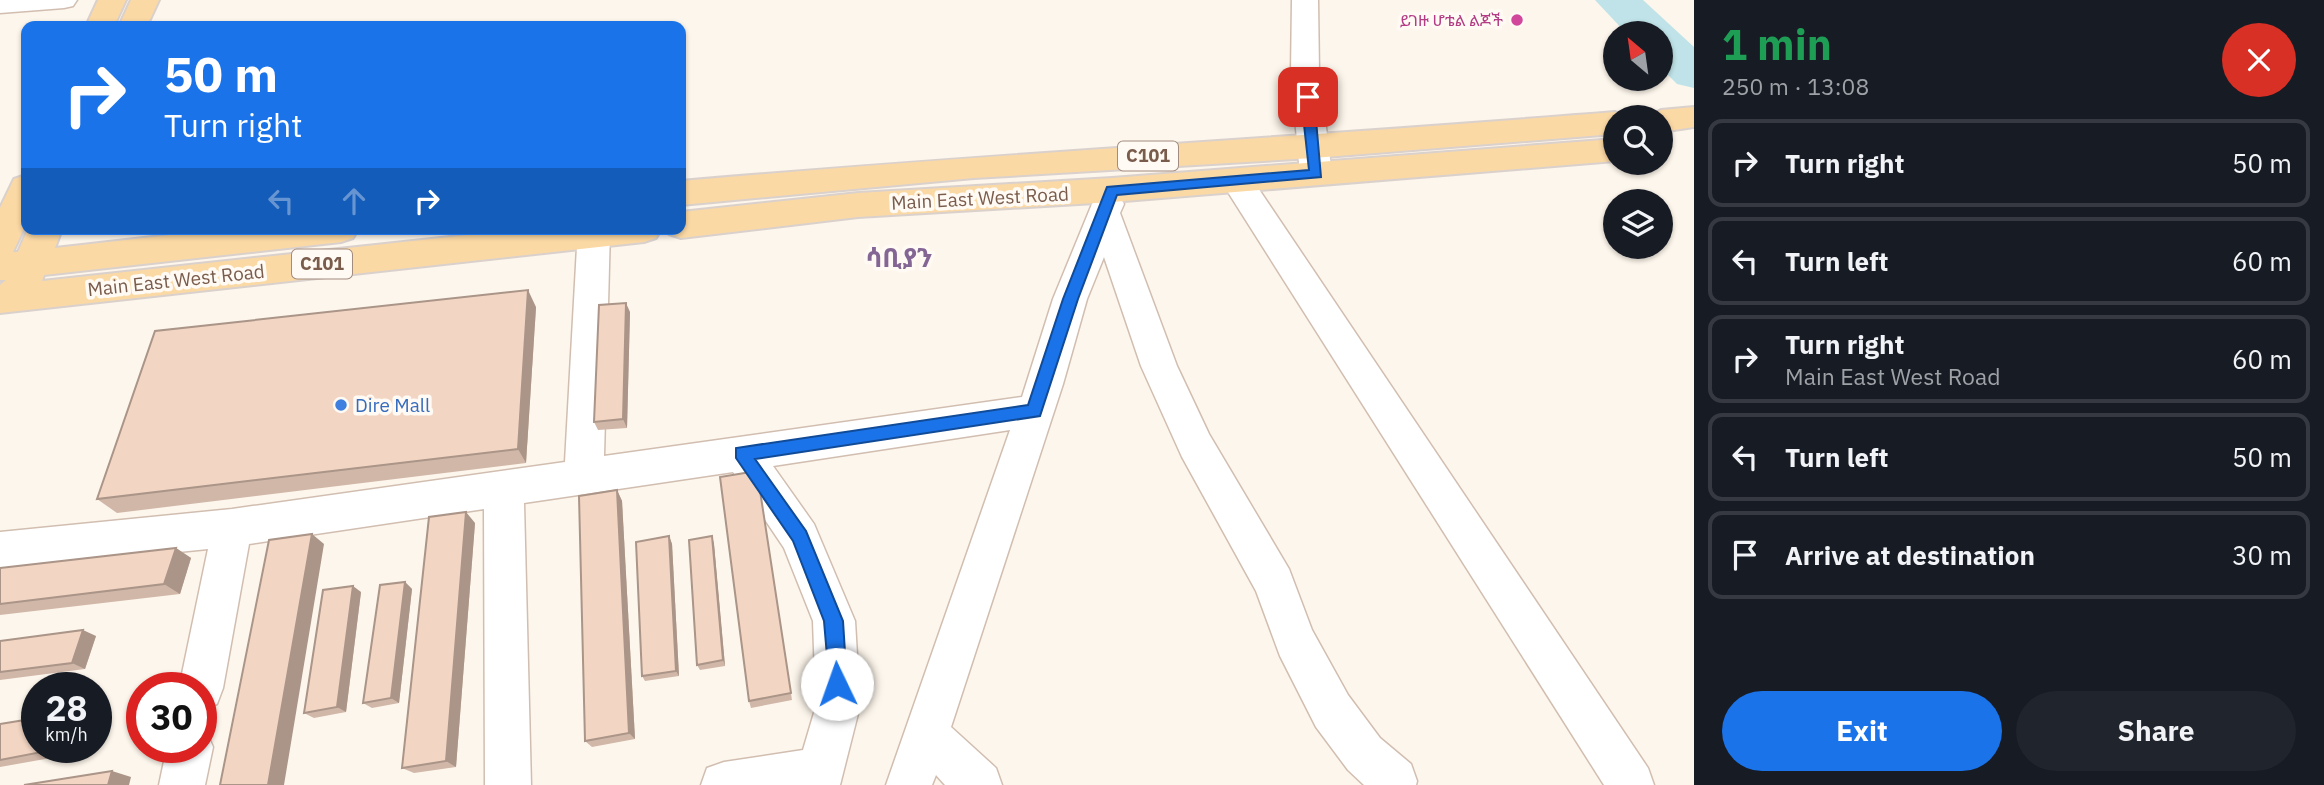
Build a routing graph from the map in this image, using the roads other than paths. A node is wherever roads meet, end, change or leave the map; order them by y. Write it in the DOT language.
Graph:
graph roads {
  1 [pos="64,0"];
  2 [pos="112,0"];
  3 [pos="145,0"];
  4 [pos="1304,0"];
  5 [pos="0,5"];
  6 [pos="102,21"];
  7 [pos="136,21"];
  8 [pos="1603,124"];
  9 [pos="1528,129"];
  10 [pos="1603,151"];
  11 [pos="1548,155"];
  12 [pos="1315,160"];
  13 [pos="1237,181"];
  14 [pos="686,193"];
  15 [pos="21,198"];
  16 [pos="1108,202"];
  17 [pos="686,224"];
  18 [pos="41,235"];
  19 [pos="304,235"];
  20 [pos="558,235"];
  21 [pos="593,235"];
  22 [pos="0,245"];
  23 [pos="12,282"];
  24 [pos="1034,411"];
  25 [pos="742,453"];
  26 [pos="584,477"];
  27 [pos="504,490"];
  28 [pos="232,528"];
  29 [pos="0,551"];
  30 [pos="204,672"];
  31 [pos="928,736"];
  32 [pos="187,763"];
  33 [pos="819,777"];
  34 [pos="1394,781"];
  35 [pos="182,785"];
  36 [pos="508,785"];
  37 [pos="724,785"];
  38 [pos="909,785"];
  39 [pos="979,785"];
  40 [pos="1631,785"];
  1 -- 5 [label="street"];
  2 -- 6 [label="main road"];
  3 -- 7 [label="main road"];
  4 -- 12 [label="street"];
  8 -- 9 [label="main road, Main East West Road / C101"];
  9 -- 11 [label="main road"];
  9 -- 12 [label="main road, Main East West Road / C101"];
  10 -- 11 [label="main road, Main East West Road / C101"];
  11 -- 12 [label="main road, Main East West Road / C101"];
  12 -- 13 [label="main road, Main East West Road / C101"];
  12 -- 14 [label="main road, Main East West Road / C101"];
  13 -- 16 [label="main road, Main East West Road / C101"];
  13 -- 40 [label="street"];
  15 -- 22 [label="main road"];
  16 -- 17 [label="main road, Main East West Road / C101"];
  16 -- 24 [label="street"];
  16 -- 34 [label="street"];
  18 -- 23 [label="main road"];
  19 -- 23 [label="main road, Main East West Road / C101"];
  20 -- 23 [label="main road, Main East West Road / C101"];
  21 -- 26 [label="street"];
  24 -- 25 [label="street"];
  24 -- 31 [label="street"];
  25 -- 26 [label="street"];
  25 -- 33 [label="street"];
  26 -- 27 [label="street"];
  27 -- 28 [label="street"];
  27 -- 36 [label="street"];
  28 -- 29 [label="street"];
  28 -- 30 [label="street"];
  31 -- 38 [label="street"];
  31 -- 39 [label="street"];
  32 -- 35 [label="street"];
  33 -- 37 [label="street"];
}
